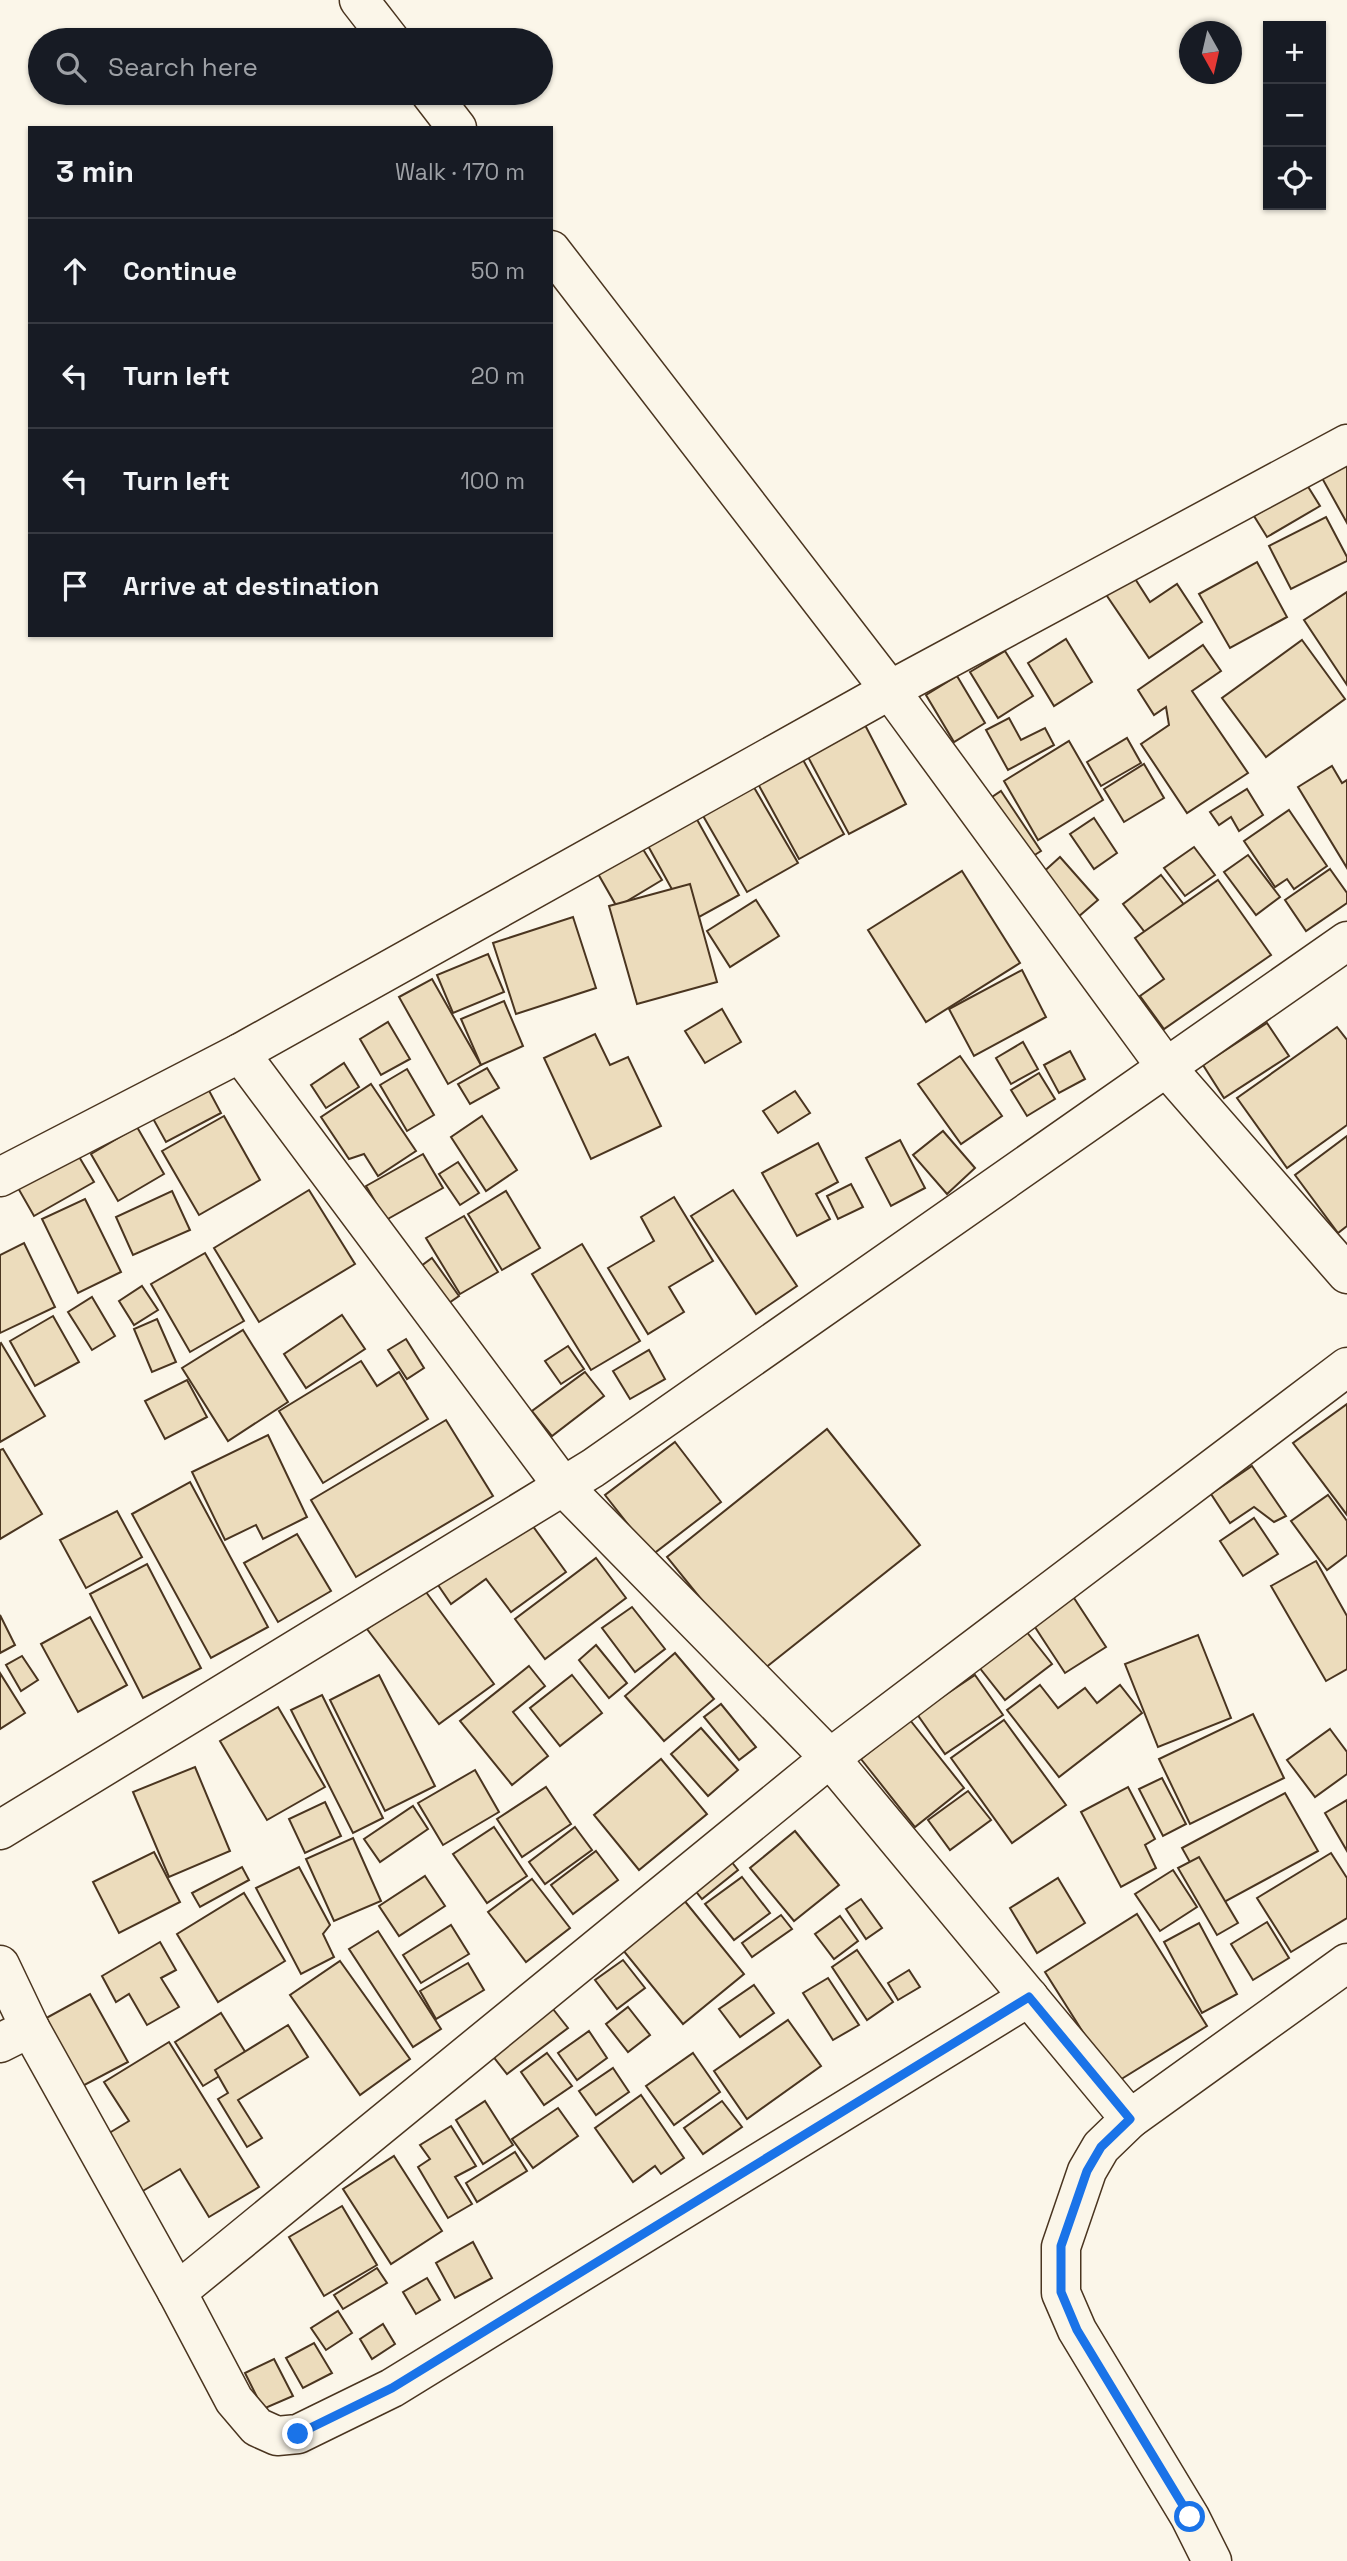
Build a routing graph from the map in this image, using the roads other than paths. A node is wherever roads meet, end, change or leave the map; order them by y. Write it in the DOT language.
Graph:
graph roads {
  1 [pos="359,0"];
  2 [pos="381,28"];
  3 [pos="439,105"];
  4 [pos="455,126"];
  5 [pos="553,253"];
  6 [pos="1347,443"];
  7 [pos="890,690"];
  8 [pos="1347,941"];
  9 [pos="240,1052"];
  10 [pos="1166,1067"];
  11 [pos="0,1177"];
  12 [pos="1347,1274"];
  13 [pos="1347,1367"];
  14 [pos="563,1486"];
  15 [pos="830,1758"];
  16 [pos="0,1829"];
  17 [pos="1347,1963"];
  18 [pos="0,1965"];
  19 [pos="1029,1997"];
  20 [pos="15,2035"];
  21 [pos="1130,2119"];
  22 [pos="177,2292"];
  23 [pos="1212,2561"];
  1 -- 2 [label="street"];
  3 -- 4 [label="street"];
  5 -- 7 [label="street"];
  6 -- 7 [label="street"];
  7 -- 9 [label="street"];
  7 -- 10 [label="street"];
  8 -- 10 [label="street"];
  9 -- 11 [label="street"];
  9 -- 14 [label="street"];
  10 -- 12 [label="street"];
  10 -- 14 [label="street"];
  13 -- 15 [label="street"];
  14 -- 15 [label="street"];
  14 -- 16 [label="street"];
  15 -- 19 [label="street"];
  15 -- 22 [label="street"];
  17 -- 21 [label="street"];
  18 -- 20 [label="street"];
  19 -- 21 [label="street"];
  19 -- 22 [label="street"];
  20 -- 22 [label="street"];
  21 -- 23 [label="street"];
}
